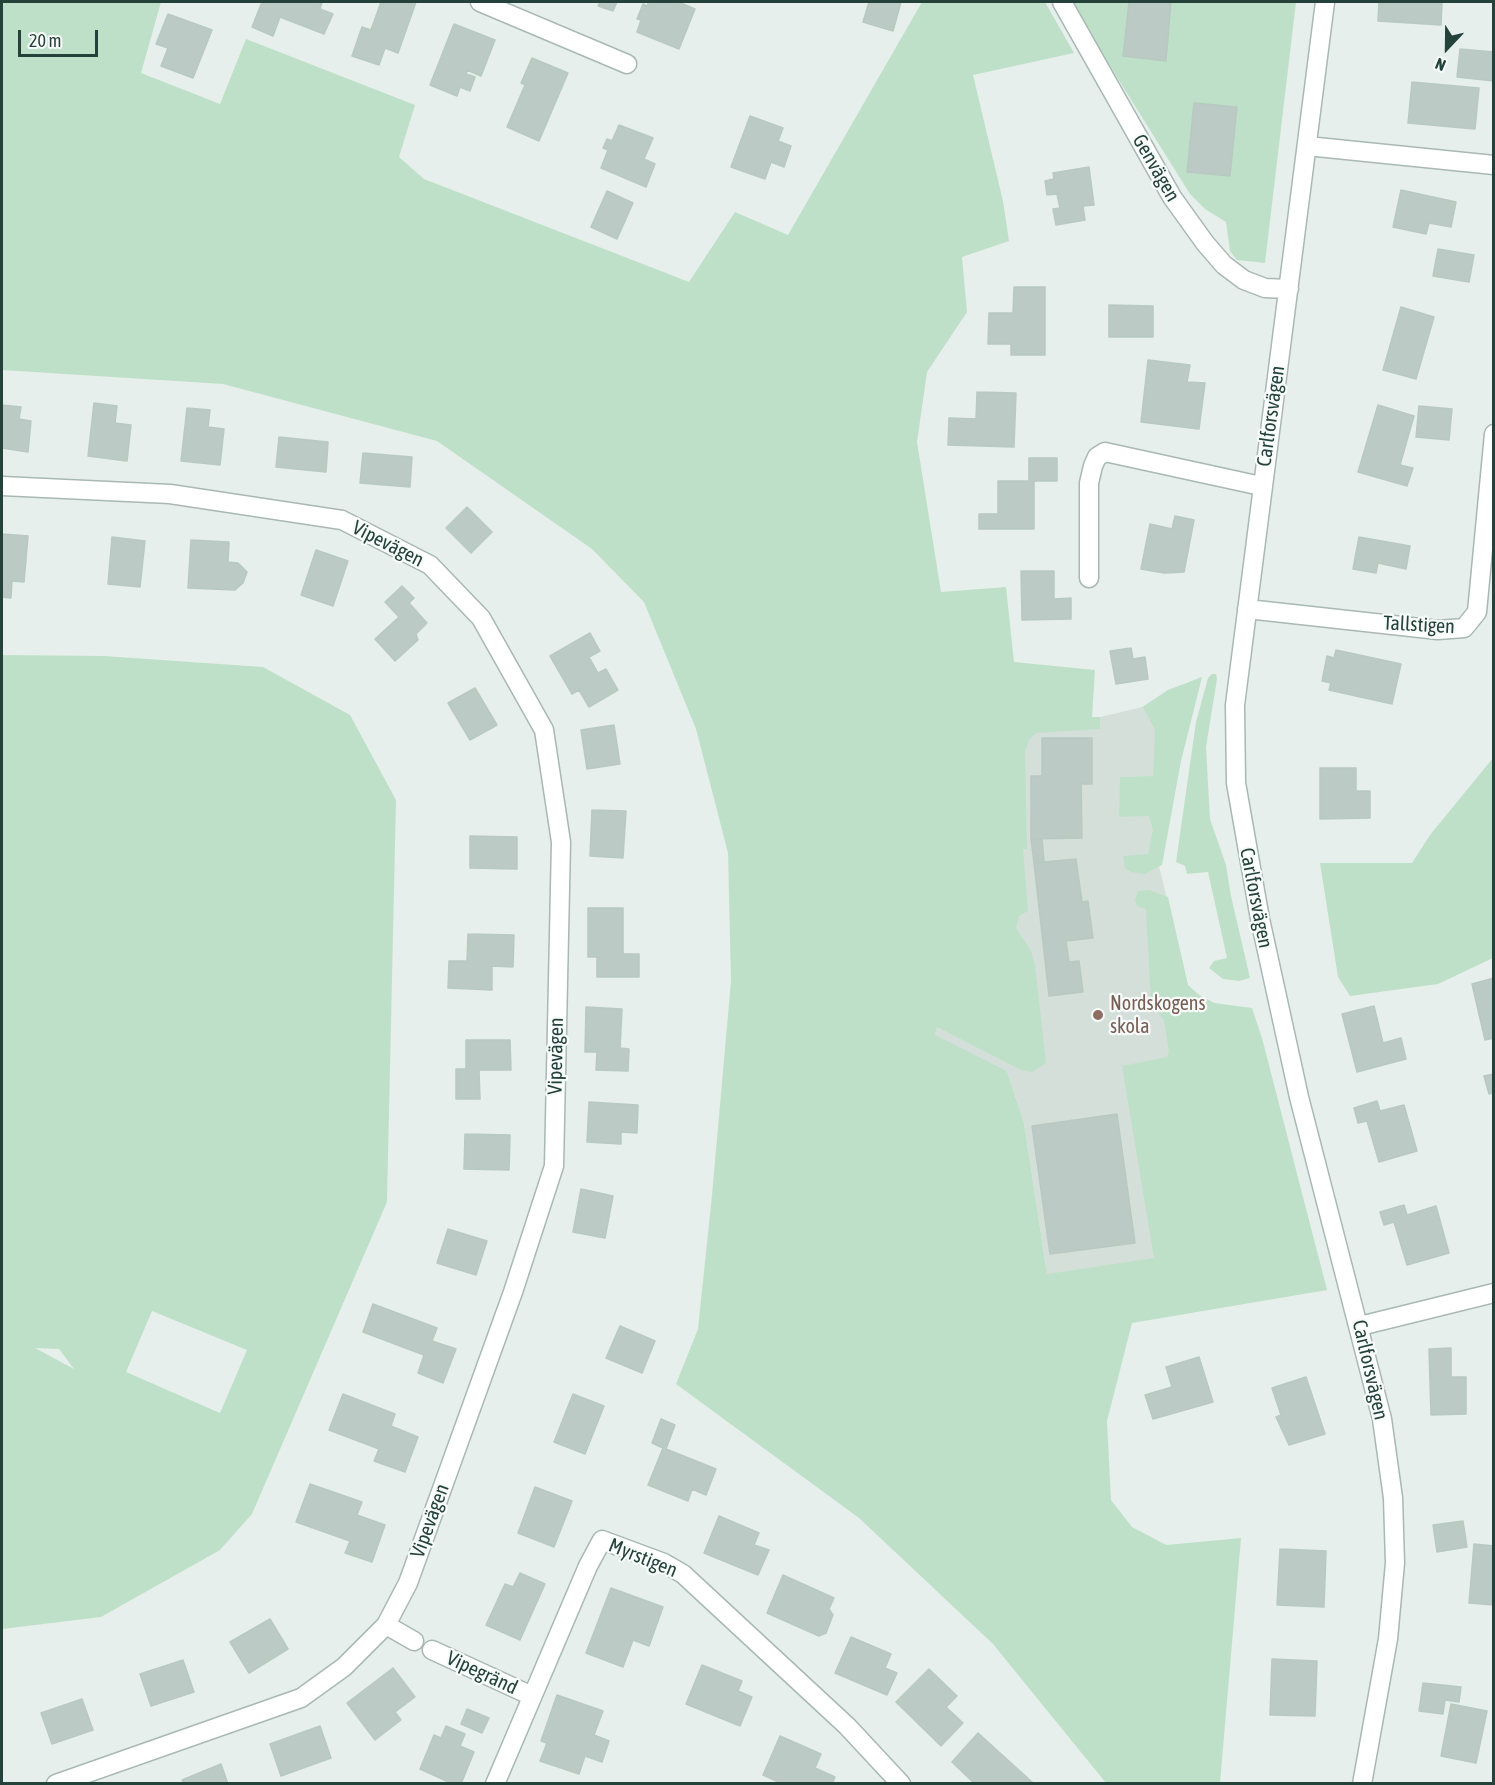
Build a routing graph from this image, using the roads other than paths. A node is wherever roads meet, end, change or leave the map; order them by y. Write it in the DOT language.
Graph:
graph roads {
  1 [pos="480,2"];
  2 [pos="1062,2"];
  3 [pos="1325,2"];
  4 [pos="627,64"];
  5 [pos="1307,146"];
  6 [pos="1494,165"];
  7 [pos="1289,289"];
  8 [pos="1494,434"];
  9 [pos="2,486"];
  10 [pos="1261,486"];
  11 [pos="1089,578"];
  12 [pos="1247,609"];
  13 [pos="1494,1293"];
  14 [pos="1360,1326"];
  15 [pos="386,1625"];
  16 [pos="414,1641"];
  17 [pos="432,1650"];
  18 [pos="532,1696"];
  19 [pos="56,1784"];
  20 [pos="495,1784"];
  21 [pos="901,1784"];
  22 [pos="1362,1784"];
  1 -- 4 [label="street"];
  2 -- 7 [label="street, Genvägen"];
  3 -- 5 [label="street, Carlforsvägen"];
  5 -- 6 [label="street"];
  5 -- 7 [label="street, Carlforsvägen"];
  7 -- 10 [label="street, Carlforsvägen"];
  8 -- 12 [label="street, Tallstigen"];
  9 -- 15 [label="street, Vipevägen"];
  10 -- 11 [label="street"];
  10 -- 12 [label="street, Carlforsvägen"];
  12 -- 14 [label="street, Carlforsvägen"];
  13 -- 14 [label="street"];
  14 -- 22 [label="street, Carlforsvägen"];
  15 -- 16 [label="street"];
  15 -- 19 [label="street, Vipevägen"];
  17 -- 18 [label="street, Vipegränd"];
  18 -- 20 [label="street, Myrstigen"];
  18 -- 21 [label="street, Myrstigen"];
}
